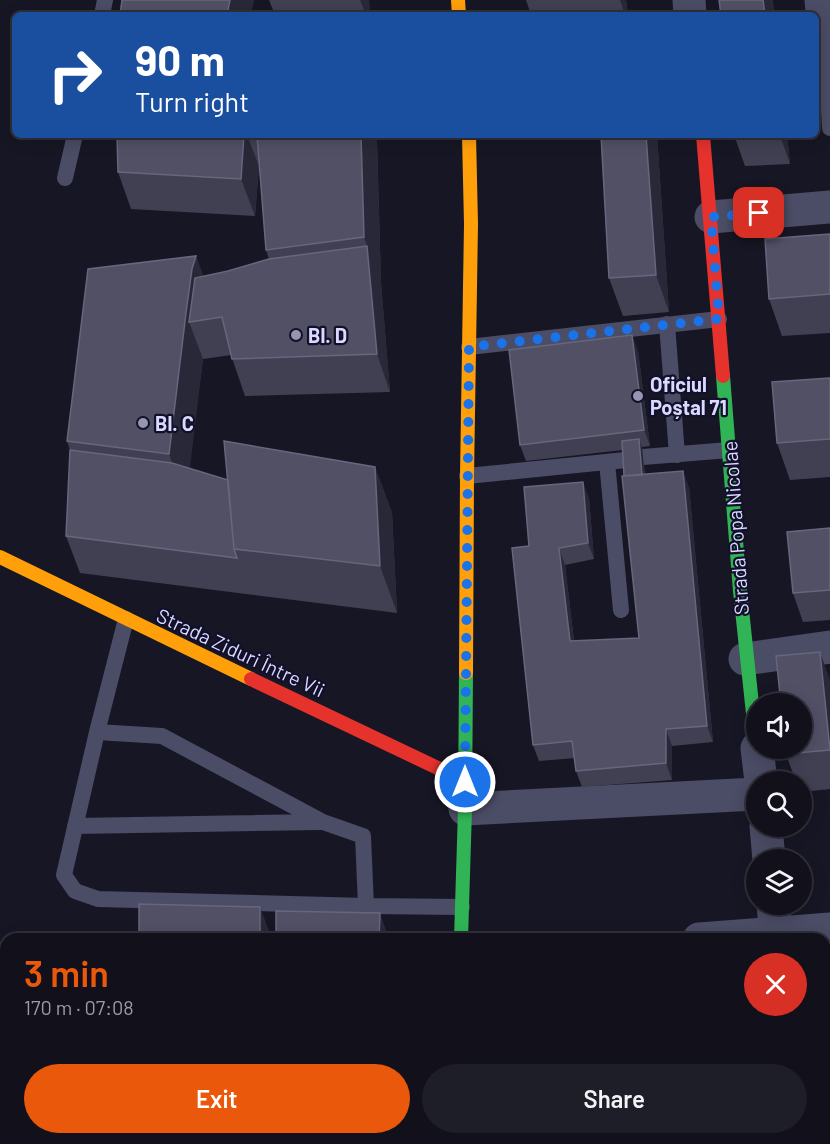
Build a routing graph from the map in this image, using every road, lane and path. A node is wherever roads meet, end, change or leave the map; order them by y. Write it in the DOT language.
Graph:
graph roads {
  1 [pos="821,0"];
  2 [pos="828,73"];
  3 [pos="830,128"];
  4 [pos="74,138"];
  5 [pos="469,138"];
  6 [pos="702,138"];
  7 [pos="65,178"];
  8 [pos="830,207"];
  9 [pos="711,217"];
  10 [pos="719,319"];
  11 [pos="667,324"];
  12 [pos="469,347"];
  13 [pos="729,450"];
  14 [pos="677,455"];
  15 [pos="643,458"];
  16 [pos="626,460"];
  17 [pos="607,462"];
  18 [pos="467,476"];
  19 [pos="0,558"];
  20 [pos="621,610"];
  21 [pos="126,619"];
  22 [pos="830,647"];
  23 [pos="745,659"];
  24 [pos="750,693"];
  25 [pos="97,732"];
  26 [pos="746,794"];
  27 [pos="465,795"];
  28 [pos="323,822"];
  29 [pos="75,826"];
  30 [pos="366,906"];
  31 [pos="462,907"];
  32 [pos="775,926"];
  33 [pos="830,929"];
  34 [pos="461,933"];
  35 [pos="734,933"];
  1 -- 2 [label="street"];
  2 -- 3 [label="lane"];
  4 -- 7 [label="lane"];
  5 -- 12 [label="street"];
  6 -- 9 [label="street, Strada Popa Nicolae"];
  8 -- 9 [label="street"];
  9 -- 10 [label="street, Strada Popa Nicolae"];
  10 -- 11 [label="lane"];
  10 -- 13 [label="street, Strada Popa Nicolae"];
  11 -- 12 [label="lane"];
  11 -- 14 [label="lane"];
  12 -- 18 [label="street"];
  13 -- 14 [label="lane"];
  13 -- 23 [label="street, Strada Popa Nicolae"];
  14 -- 15 [label="lane"];
  16 -- 17 [label="lane"];
  17 -- 18 [label="lane"];
  17 -- 20 [label="lane"];
  18 -- 27 [label="street"];
  19 -- 21 [label="street, Strada Ziduri Între Vii"];
  21 -- 25 [label="lane"];
  21 -- 27 [label="street, Strada Ziduri Între Vii"];
  22 -- 23 [label="street"];
  23 -- 24 [label="street, Strada Popa Nicolae"];
  25 -- 28 [label="lane"];
  25 -- 29 [label="lane"];
  26 -- 27 [label="street"];
  27 -- 31 [label="street"];
  28 -- 29 [label="lane"];
  28 -- 30 [label="lane"];
  29 -- 30 [label="lane"];
  30 -- 31 [label="lane"];
  31 -- 34 [label="street"];
  32 -- 33 [label="street"];
  32 -- 35 [label="street"];
}
